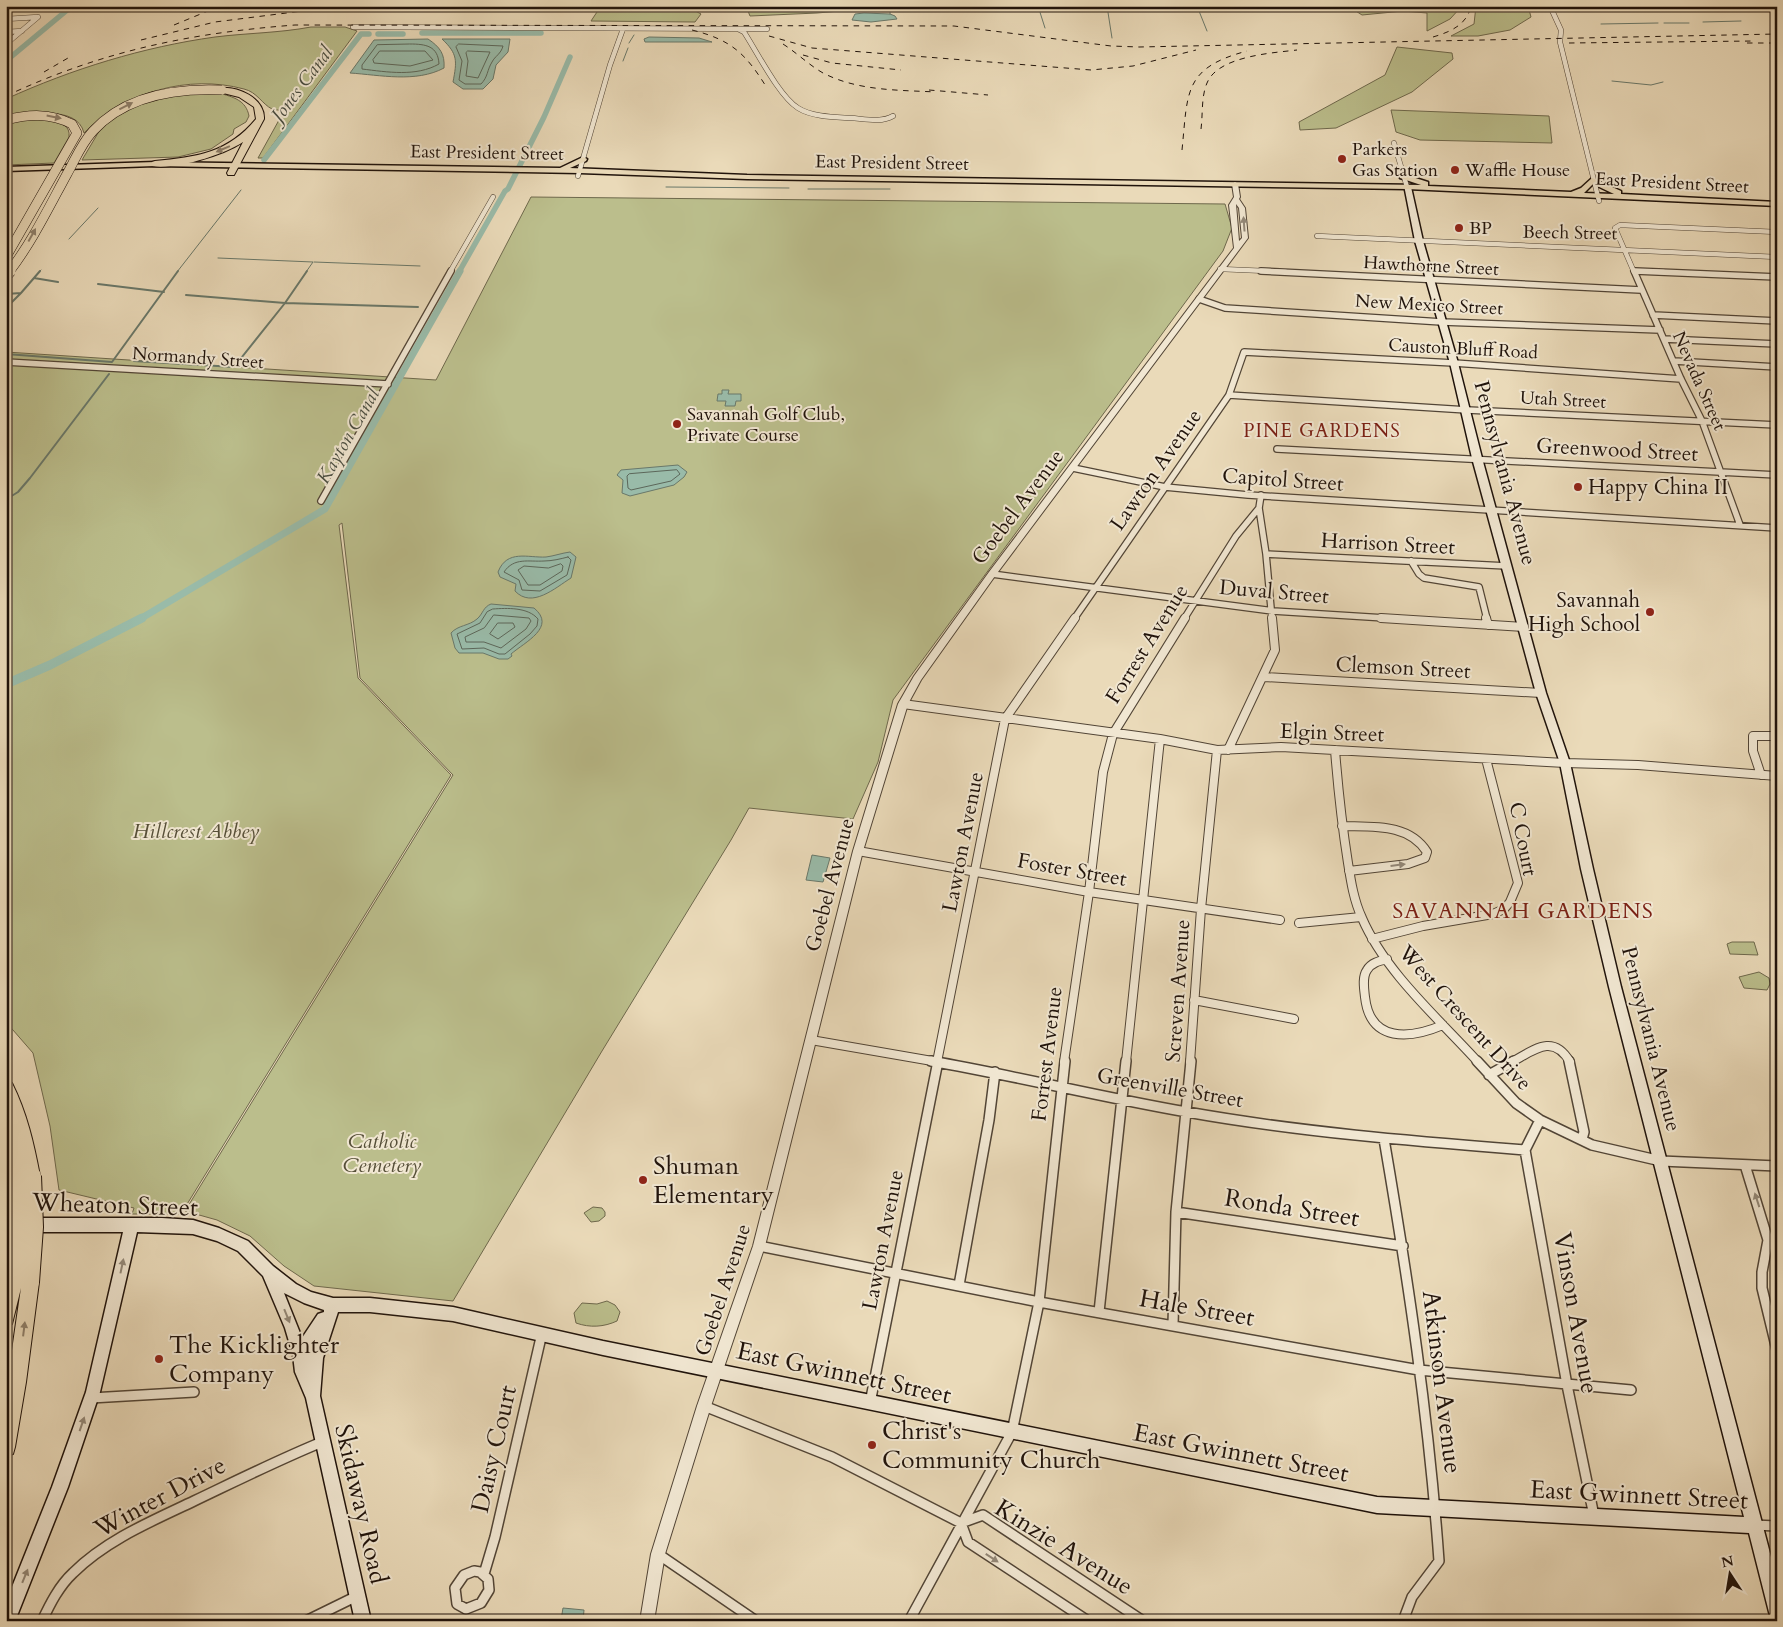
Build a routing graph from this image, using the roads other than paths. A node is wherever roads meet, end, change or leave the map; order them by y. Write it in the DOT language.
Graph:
graph roads {
  1 [pos="1550,6"];
  2 [pos="6,19"];
  3 [pos="353,27"];
  4 [pos="622,29"];
  5 [pos="738,29"];
  6 [pos="767,29"];
  7 [pos="22,31"];
  8 [pos="6,32"];
  9 [pos="6,44"];
  10 [pos="893,116"];
  11 [pos="6,120"];
  12 [pos="260,120"];
  13 [pos="1394,143"];
  14 [pos="583,159"];
  15 [pos="155,164"];
  16 [pos="6,169"];
  17 [pos="233,169"];
  18 [pos="558,170"];
  19 [pos="516,173"];
  20 [pos="579,173"];
  21 [pos="6,175"];
  22 [pos="714,176"];
  23 [pos="1403,176"];
  24 [pos="664,180"];
  25 [pos="1592,180"];
  26 [pos="1236,187"];
  27 [pos="1442,189"];
  28 [pos="1408,190"];
  29 [pos="1562,194"];
  30 [pos="493,197"];
  31 [pos="1641,197"];
  32 [pos="1598,198"];
  33 [pos="1777,204"];
  34 [pos="1777,210"];
  35 [pos="1777,232"];
  36 [pos="1317,236"];
  37 [pos="1419,241"];
  38 [pos="1625,250"];
  39 [pos="1777,256"];
  40 [pos="6,257"];
  41 [pos="1220,269"];
  42 [pos="1634,271"];
  43 [pos="6,276"];
  44 [pos="1777,277"];
  45 [pos="1432,280"];
  46 [pos="1641,290"];
  47 [pos="1199,299"];
  48 [pos="1653,314"];
  49 [pos="1777,321"];
  50 [pos="1442,322"];
  51 [pos="1660,330"];
  52 [pos="1664,339"];
  53 [pos="1777,344"];
  54 [pos="1244,352"];
  55 [pos="6,362"];
  56 [pos="1674,362"];
  57 [pos="1454,363"];
  58 [pos="1777,367"];
  59 [pos="1681,379"];
  60 [pos="388,384"];
  61 [pos="1229,395"];
  62 [pos="1467,410"];
  63 [pos="1702,421"];
  64 [pos="1777,425"];
  65 [pos="1277,449"];
  66 [pos="1477,458"];
  67 [pos="1073,468"];
  68 [pos="1721,472"];
  69 [pos="1777,475"];
  70 [pos="1165,487"];
  71 [pos="1261,495"];
  72 [pos="321,501"];
  73 [pos="1259,508"];
  74 [pos="1492,511"];
  75 [pos="1740,526"];
  76 [pos="1777,528"];
  77 [pos="1266,554"];
  78 [pos="1411,561"];
  79 [pos="1507,566"];
  80 [pos="992,574"];
  81 [pos="1096,588"];
  82 [pos="1195,601"];
  83 [pos="1273,611"];
  84 [pos="1488,625"];
  85 [pos="1524,627"];
  86 [pos="1264,677"];
  87 [pos="1541,693"];
  88 [pos="903,704"];
  89 [pos="1005,719"];
  90 [pos="1113,734"];
  91 [pos="1777,736"];
  92 [pos="1160,739"];
  93 [pos="1218,750"];
  94 [pos="1228,750"];
  95 [pos="1335,750"];
  96 [pos="1486,759"];
  97 [pos="1565,763"];
  98 [pos="1761,775"];
  99 [pos="1777,776"];
  100 [pos="1342,826"];
  101 [pos="858,851"];
  102 [pos="976,871"];
  103 [pos="1350,871"];
  104 [pos="1089,892"];
  105 [pos="1143,900"];
  106 [pos="1201,909"];
  107 [pos="1361,917"];
  108 [pos="1280,920"];
  109 [pos="1299,923"];
  110 [pos="1372,939"];
  111 [pos="1387,959"];
  112 [pos="1194,1000"];
  113 [pos="1294,1020"];
  114 [pos="1443,1025"];
  115 [pos="810,1040"];
  116 [pos="936,1062"];
  117 [pos="995,1072"];
  118 [pos="1489,1075"];
  119 [pos="1061,1086"];
  120 [pos="6,1088"];
  121 [pos="1122,1098"];
  122 [pos="1187,1112"];
  123 [pos="1540,1120"];
  124 [pos="6,1123"];
  125 [pos="1384,1139"];
  126 [pos="1582,1139"];
  127 [pos="1526,1150"];
  128 [pos="1661,1161"];
  129 [pos="1745,1164"];
  130 [pos="1777,1166"];
  131 [pos="24,1176"];
  132 [pos="1176,1212"];
  133 [pos="6,1225"];
  134 [pos="131,1226"];
  135 [pos="759,1246"];
  136 [pos="1403,1246"];
  137 [pos="268,1271"];
  138 [pos="895,1272"];
  139 [pos="22,1282"];
  140 [pos="960,1285"];
  141 [pos="1039,1302"];
  142 [pos="333,1305"];
  143 [pos="1100,1312"];
  144 [pos="6,1318"];
  145 [pos="1174,1325"];
  146 [pos="542,1333"];
  147 [pos="1777,1350"];
  148 [pos="300,1355"];
  149 [pos="1419,1370"];
  150 [pos="718,1371"];
  151 [pos="1568,1385"];
  152 [pos="1631,1390"];
  153 [pos="194,1392"];
  154 [pos="92,1398"];
  155 [pos="313,1398"];
  156 [pos="870,1404"];
  157 [pos="704,1406"];
  158 [pos="1012,1432"];
  159 [pos="322,1442"];
  160 [pos="6,1447"];
  161 [pos="1436,1509"];
  162 [pos="1594,1516"];
  163 [pos="961,1523"];
  164 [pos="1753,1525"];
  165 [pos="1777,1526"];
  166 [pos="658,1554"];
  167 [pos="484,1574"];
  168 [pos="357,1596"];
  169 [pos="1777,1612"];
  170 [pos="1136,1619"];
  171 [pos="7,1621"];
  172 [pos="42,1621"];
  173 [pos="306,1621"];
  174 [pos="362,1621"];
  175 [pos="647,1621"];
  176 [pos="756,1621"];
  177 [pos="909,1621"];
  178 [pos="1088,1621"];
  179 [pos="1403,1621"];
  1 -- 25 [label="street"];
  2 -- 7 [label="street"];
  3 -- 4 [label="street"];
  4 -- 5 [label="street"];
  4 -- 14 [label="street"];
  5 -- 6 [label="street"];
  5 -- 10 [label="street"];
  7 -- 8 [label="street"];
  7 -- 9 [label="street"];
  11 -- 40 [label="highway, one-way, bridge"];
  12 -- 15 [label="highway, one-way"];
  12 -- 17 [label="highway"];
  43 -- 12 [label="highway, one-way, bridge"];
  13 -- 23 [label="street"];
  14 -- 18 [label="main road"];
  14 -- 20 [label="street"];
  15 -- 16 [label="main road, East President Street"];
  15 -- 17 [label="main road, East President Street"];
  17 -- 19 [label="main road, East President Street"];
  17 -- 21 [label="main road, East President Street"];
  18 -- 19 [label="main road, East President Street"];
  18 -- 20 [label="main road, East President Street"];
  19 -- 20 [label="main road, East President Street"];
  20 -- 22 [label="main road, East President Street"];
  20 -- 24 [label="main road, East President Street"];
  22 -- 24 [label="main road"];
  22 -- 26 [label="main road, East President Street"];
  23 -- 27 [label="main road"];
  23 -- 28 [label="street"];
  24 -- 26 [label="main road, East President Street"];
  25 -- 29 [label="main road"];
  25 -- 31 [label="main road"];
  25 -- 32 [label="street"];
  26 -- 28 [label="main road, East President Street"];
  26 -- 41 [label="street, Goebel Avenue"];
  27 -- 28 [label="main road, East President Street"];
  27 -- 29 [label="main road, East President Street"];
  28 -- 32 [label="main road, East President Street"];
  28 -- 37 [label="main road, Pennsylvania Avenue"];
  29 -- 32 [label="main road, East President Street"];
  30 -- 60 [label="street"];
  31 -- 32 [label="main road, East President Street"];
  31 -- 33 [label="main road, East President Street"];
  32 -- 34 [label="main road, East President Street"];
  35 -- 38 [label="street, Beech Street"];
  36 -- 37 [label="street, Beech Street"];
  37 -- 38 [label="street, Beech Street"];
  37 -- 45 [label="main road, Pennsylvania Avenue"];
  38 -- 39 [label="street"];
  38 -- 42 [label="street, Nevada Street"];
  41 -- 45 [label="street, Hawthorne Street"];
  41 -- 47 [label="street, Goebel Avenue"];
  42 -- 44 [label="street"];
  42 -- 46 [label="street, Nevada Street"];
  45 -- 46 [label="street, Hawthorne Street"];
  45 -- 50 [label="main road, Pennsylvania Avenue"];
  46 -- 48 [label="street, Nevada Street"];
  47 -- 50 [label="street, New Mexico Street"];
  47 -- 67 [label="street, Goebel Avenue"];
  48 -- 49 [label="street"];
  48 -- 51 [label="street, Nevada Street"];
  50 -- 51 [label="street, New Mexico Street"];
  50 -- 57 [label="main road, Pennsylvania Avenue"];
  51 -- 52 [label="street, Nevada Street"];
  52 -- 53 [label="street"];
  52 -- 56 [label="street, Nevada Street"];
  54 -- 57 [label="street, Causton Bluff Road"];
  54 -- 61 [label="street, Lawton Avenue"];
  55 -- 60 [label="street, Normandy Street"];
  56 -- 58 [label="street"];
  56 -- 59 [label="street, Nevada Street"];
  57 -- 59 [label="street, Causton Bluff Road"];
  57 -- 62 [label="main road, Pennsylvania Avenue"];
  59 -- 63 [label="street, Nevada Street"];
  60 -- 72 [label="street"];
  61 -- 62 [label="street, Utah Street"];
  61 -- 70 [label="street, Lawton Avenue"];
  62 -- 63 [label="street, Utah Street"];
  62 -- 66 [label="main road, Pennsylvania Avenue"];
  63 -- 64 [label="street, Utah Street"];
  63 -- 68 [label="street, Nevada Street"];
  65 -- 66 [label="street, Greenwood Street"];
  66 -- 68 [label="street, Greenwood Street"];
  66 -- 74 [label="main road, Pennsylvania Avenue"];
  67 -- 70 [label="street, Capitol Street"];
  67 -- 80 [label="street, Goebel Avenue"];
  68 -- 69 [label="street, Greenwood Street"];
  68 -- 75 [label="street, Nevada Street"];
  70 -- 71 [label="street, Capitol Street"];
  70 -- 81 [label="street, Lawton Avenue"];
  71 -- 73 [label="street"];
  71 -- 74 [label="street, Capitol Street"];
  73 -- 77 [label="street"];
  73 -- 82 [label="street, Forrest Avenue"];
  74 -- 75 [label="street, Capitol Street"];
  74 -- 79 [label="main road, Pennsylvania Avenue"];
  75 -- 76 [label="street, Capitol Street"];
  77 -- 78 [label="street, Harrison Street"];
  77 -- 83 [label="street"];
  78 -- 79 [label="street, Harrison Street"];
  78 -- 84 [label="street"];
  79 -- 85 [label="main road, Pennsylvania Avenue"];
  80 -- 81 [label="street, Duval Street"];
  80 -- 88 [label="street, Goebel Avenue"];
  81 -- 82 [label="street, Duval Street"];
  81 -- 89 [label="street, Lawton Avenue"];
  82 -- 83 [label="street, Duval Street"];
  82 -- 90 [label="street, Forrest Avenue"];
  83 -- 84 [label="street, Duval Street"];
  83 -- 86 [label="street"];
  84 -- 85 [label="street, Duval Street"];
  85 -- 87 [label="main road, Pennsylvania Avenue"];
  86 -- 87 [label="street, Clemson Street"];
  86 -- 94 [label="street"];
  87 -- 97 [label="main road, Pennsylvania Avenue"];
  88 -- 89 [label="street, Elgin Street"];
  88 -- 101 [label="street, Goebel Avenue"];
  89 -- 90 [label="street, Elgin Street"];
  89 -- 102 [label="street, Lawton Avenue"];
  90 -- 92 [label="street, Elgin Street"];
  90 -- 104 [label="street, Forrest Avenue"];
  91 -- 98 [label="street"];
  92 -- 93 [label="street, Elgin Street"];
  92 -- 105 [label="street"];
  93 -- 94 [label="street, Elgin Street"];
  93 -- 106 [label="street, Screven Avenue"];
  94 -- 95 [label="street, Elgin Street"];
  95 -- 96 [label="street, Elgin Street"];
  95 -- 100 [label="street, West Crescent Drive"];
  96 -- 97 [label="street, Elgin Street"];
  96 -- 110 [label="street, C Court"];
  97 -- 98 [label="street, Elgin Street"];
  97 -- 128 [label="main road, Pennsylvania Avenue"];
  98 -- 99 [label="street, Elgin Street"];
  100 -- 103 [label="street, West Crescent Drive"];
  103 -- 100 [label="street, one-way"];
  101 -- 102 [label="street, Foster Street"];
  101 -- 115 [label="street, Goebel Avenue"];
  102 -- 104 [label="street, Foster Street"];
  102 -- 116 [label="street, Lawton Avenue"];
  103 -- 107 [label="street, West Crescent Drive"];
  104 -- 105 [label="street, Foster Street"];
  104 -- 119 [label="street, Forrest Avenue"];
  105 -- 106 [label="street, Foster Street"];
  105 -- 121 [label="street"];
  106 -- 108 [label="street, Foster Street"];
  106 -- 112 [label="street, Screven Avenue"];
  107 -- 109 [label="street"];
  107 -- 110 [label="street, West Crescent Drive"];
  110 -- 111 [label="street, West Crescent Drive"];
  111 -- 114 [label="street, West Crescent Drive"];
  111 -- 114 [label="street"];
  112 -- 113 [label="street"];
  112 -- 122 [label="street, Screven Avenue"];
  114 -- 118 [label="street, West Crescent Drive"];
  115 -- 116 [label="street, Greenville Street"];
  115 -- 135 [label="street, Goebel Avenue"];
  116 -- 117 [label="street, Greenville Street"];
  116 -- 138 [label="street, Lawton Avenue"];
  117 -- 119 [label="street, Greenville Street"];
  117 -- 140 [label="street"];
  118 -- 123 [label="street, West Crescent Drive"];
  118 -- 126 [label="street"];
  119 -- 121 [label="street, Greenville Street"];
  119 -- 141 [label="street, Forrest Avenue"];
  120 -- 131 [label="highway"];
  121 -- 122 [label="street, Greenville Street"];
  121 -- 143 [label="street"];
  122 -- 125 [label="street, Greenville Street"];
  122 -- 132 [label="street, Screven Avenue"];
  123 -- 126 [label="street, West Crescent Drive"];
  123 -- 127 [label="street"];
  124 -- 131 [label="highway"];
  125 -- 127 [label="street, Greenville Street"];
  125 -- 136 [label="street, Atkinson Avenue"];
  126 -- 128 [label="street, West Crescent Drive"];
  127 -- 151 [label="street, Vinson Avenue"];
  128 -- 129 [label="street, West Crescent Drive"];
  128 -- 164 [label="main road, Pennsylvania Avenue"];
  129 -- 130 [label="street, West Crescent Drive"];
  147 -- 129 [label="street, one-way"];
  131 -- 139 [label="highway, bridge"];
  132 -- 136 [label="street, Ronda Street"];
  132 -- 145 [label="street, Screven Avenue"];
  133 -- 134 [label="main road, Wheaton Street"];
  134 -- 137 [label="main road, Wheaton Street"];
  154 -- 134 [label="main road, one-way"];
  135 -- 138 [label="street, Hale Street"];
  135 -- 150 [label="street, Goebel Avenue"];
  136 -- 149 [label="street, Atkinson Avenue"];
  137 -- 142 [label="main road, East Gwinnett Street"];
  137 -- 148 [label="main road, Skidaway Road, one-way"];
  138 -- 140 [label="street, Hale Street"];
  138 -- 156 [label="street, Lawton Avenue"];
  139 -- 144 [label="highway"];
  160 -- 139 [label="highway, one-way"];
  140 -- 141 [label="street, Hale Street"];
  141 -- 143 [label="street, Hale Street"];
  141 -- 158 [label="street, Forrest Avenue"];
  142 -- 146 [label="main road, East Gwinnett Street"];
  142 -- 148 [label="main road"];
  142 -- 155 [label="main road, Skidaway Road"];
  143 -- 145 [label="street, Hale Street"];
  145 -- 149 [label="street, Hale Street"];
  146 -- 150 [label="main road, East Gwinnett Street"];
  146 -- 167 [label="street, Daisy Court"];
  148 -- 155 [label="main road, Skidaway Road"];
  149 -- 151 [label="street, Hale Street"];
  149 -- 161 [label="street, Atkinson Avenue"];
  150 -- 156 [label="main road, East Gwinnett Street"];
  150 -- 157 [label="street, Goebel Avenue"];
  151 -- 152 [label="street, Hale Street"];
  151 -- 162 [label="street, Vinson Avenue"];
  153 -- 154 [label="street"];
  171 -- 154 [label="main road, one-way"];
  155 -- 159 [label="main road, Skidaway Road"];
  156 -- 158 [label="main road, East Gwinnett Street"];
  157 -- 163 [label="street, Kinzie Avenue"];
  157 -- 166 [label="street, Goebel Avenue"];
  158 -- 161 [label="main road, East Gwinnett Street"];
  158 -- 163 [label="street, Forrest Avenue"];
  159 -- 168 [label="main road, Skidaway Road"];
  159 -- 172 [label="street, Winter Drive"];
  161 -- 162 [label="main road, East Gwinnett Street"];
  161 -- 179 [label="street, Atkinson Avenue"];
  162 -- 164 [label="main road, East Gwinnett Street"];
  163 -- 170 [label="street, Kinzie Avenue"];
  163 -- 177 [label="street, Forrest Avenue"];
  163 -- 178 [label="street, Kinzie Avenue, one-way"];
  164 -- 165 [label="street, East Gwinnett Street"];
  164 -- 169 [label="main road, Pennsylvania Avenue"];
  166 -- 175 [label="street, Goebel Avenue"];
  166 -- 176 [label="street"];
  168 -- 173 [label="street"];
  168 -- 174 [label="main road, Skidaway Road"];
}
